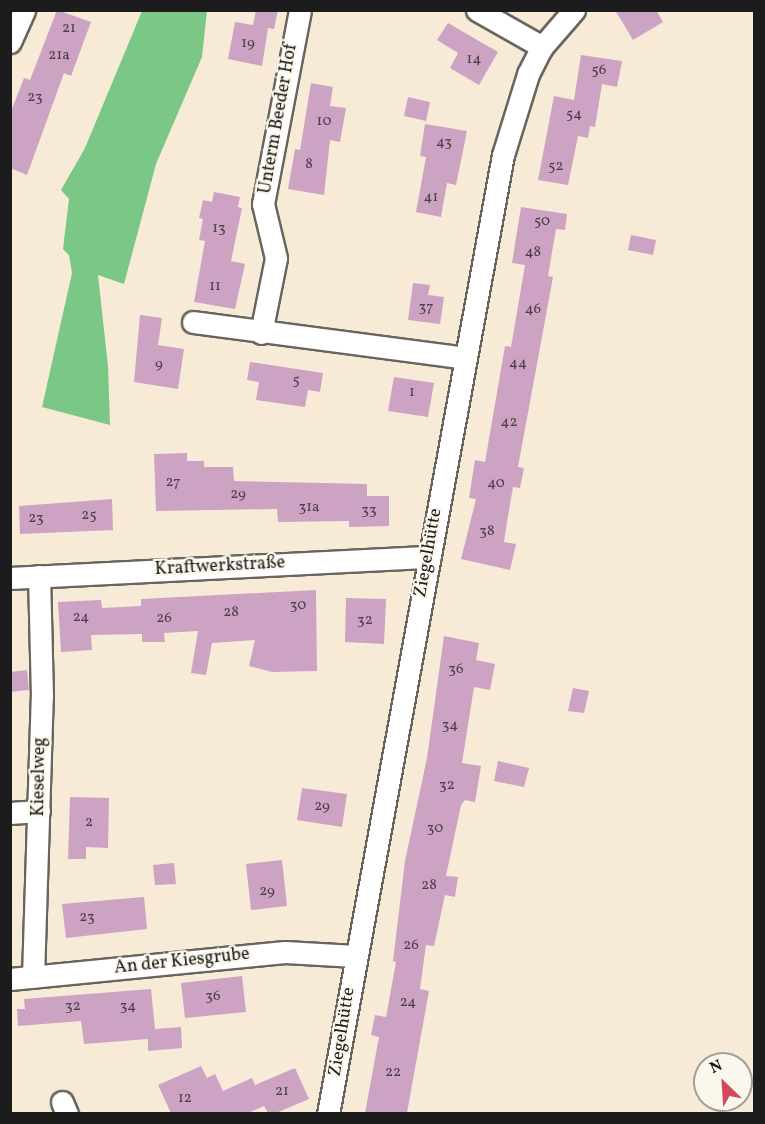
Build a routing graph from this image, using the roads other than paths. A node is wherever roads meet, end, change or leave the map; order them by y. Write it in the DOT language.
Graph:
graph roads {
  1 [pos="24,10"];
  2 [pos="300,10"];
  3 [pos="477,10"];
  4 [pos="574,10"];
  5 [pos="10,42"];
  6 [pos="542,46"];
  7 [pos="193,322"];
  8 [pos="261,333"];
  9 [pos="465,358"];
  10 [pos="429,557"];
  11 [pos="39,576"];
  12 [pos="10,578"];
  13 [pos="39,811"];
  14 [pos="10,813"];
  15 [pos="355,956"];
  16 [pos="33,977"];
  17 [pos="10,979"];
  18 [pos="328,1113"];
  1 -- 5 [label="street"];
  2 -- 8 [label="street, Unterm Beeder Hof"];
  3 -- 6 [label="street"];
  4 -- 6 [label="street, Ziegelhütte"];
  6 -- 9 [label="street, Ziegelhütte"];
  7 -- 8 [label="street"];
  8 -- 9 [label="street"];
  9 -- 10 [label="street, Ziegelhütte"];
  10 -- 11 [label="street, Kraftwerkstraße"];
  10 -- 15 [label="street, Ziegelhütte"];
  11 -- 12 [label="street, Kraftwerkstraße"];
  11 -- 13 [label="street, Kieselweg"];
  13 -- 14 [label="street"];
  13 -- 16 [label="street, Kieselweg"];
  15 -- 16 [label="street, An der Kiesgrube"];
  15 -- 18 [label="street, Ziegelhütte"];
  16 -- 17 [label="street, An der Kiesgrube"];
}
